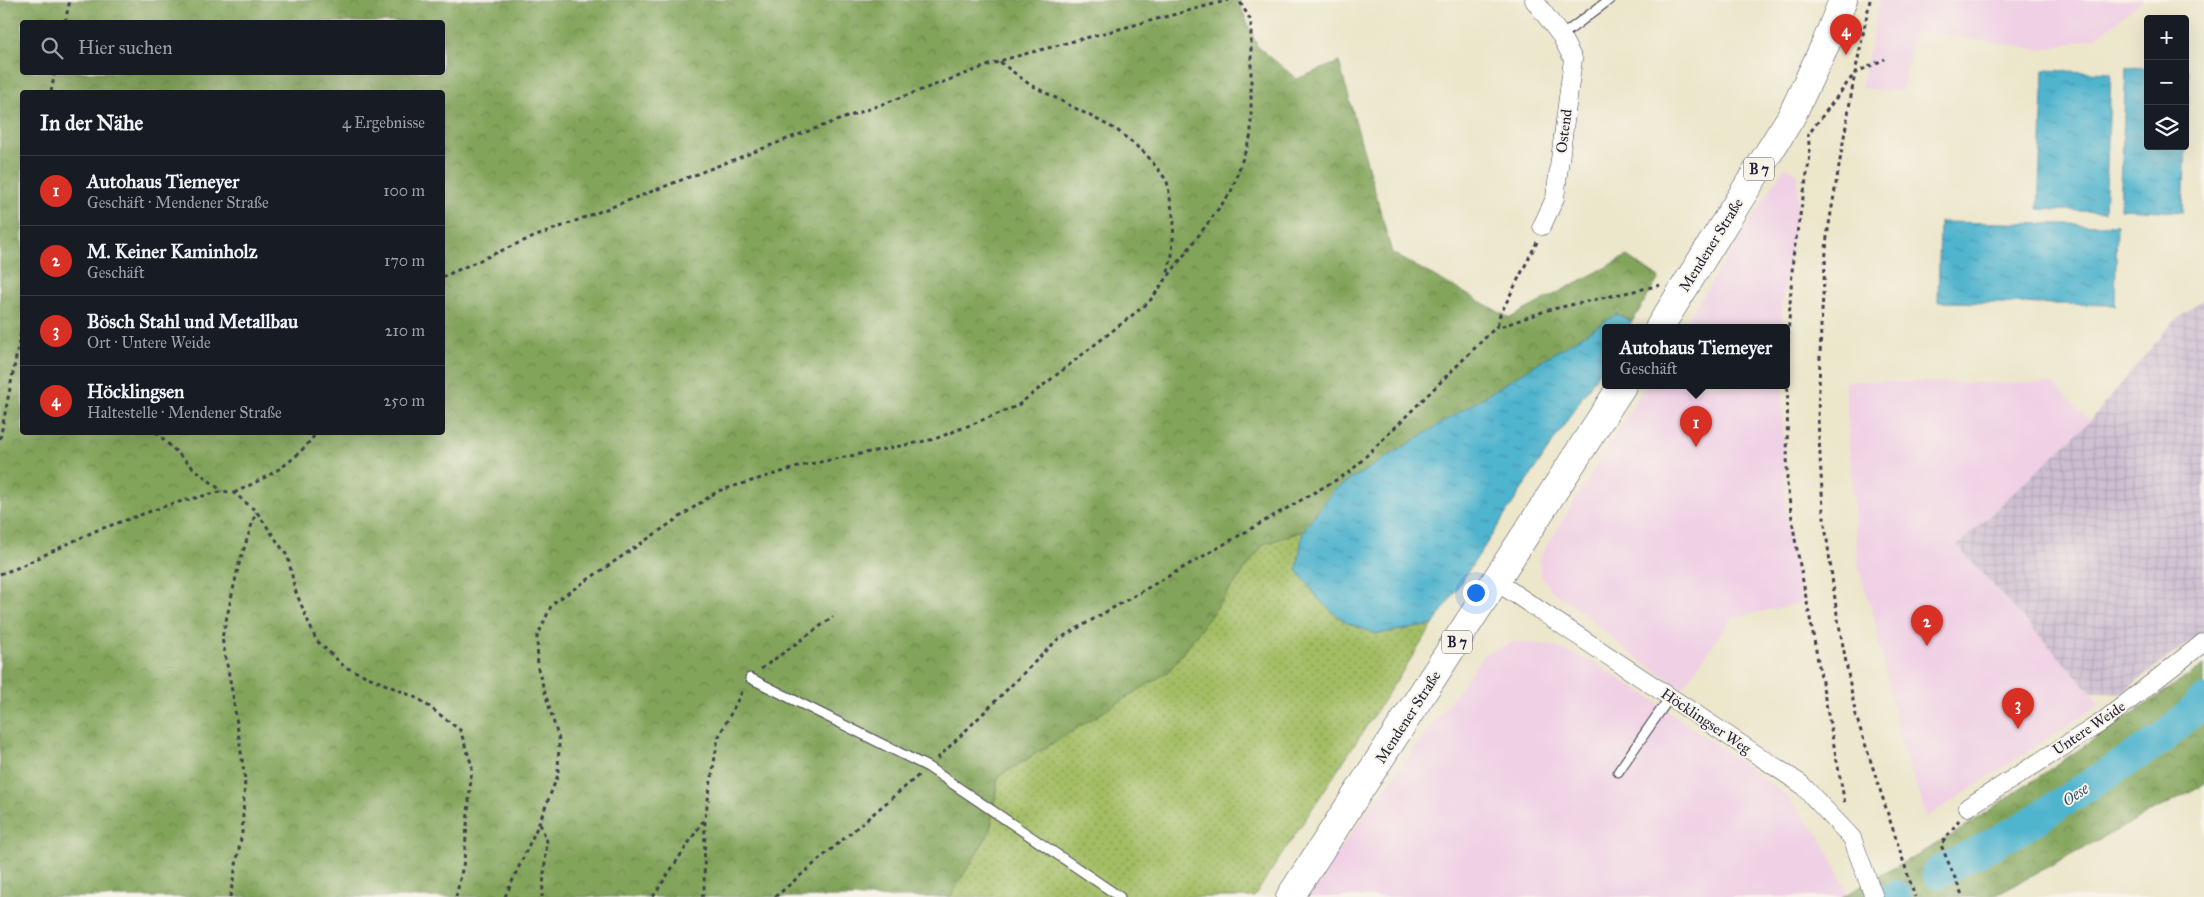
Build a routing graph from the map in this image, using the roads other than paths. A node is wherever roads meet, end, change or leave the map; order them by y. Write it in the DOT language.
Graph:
graph roads {
  1 [pos="1534,0"];
  2 [pos="1609,0"];
  3 [pos="1843,0"];
  4 [pos="1561,36"];
  5 [pos="1542,226"];
  6 [pos="1661,324"];
  7 [pos="1620,389"];
  8 [pos="1496,582"];
  9 [pos="2204,642"];
  10 [pos="750,678"];
  11 [pos="1670,697"];
  12 [pos="1618,772"];
  13 [pos="1968,807"];
  14 [pos="1871,890"];
  15 [pos="1120,897"];
  16 [pos="1290,897"];
  1 -- 4 [label="street, Ostend"];
  2 -- 4 [label="lane"];
  3 -- 6 [label="main road, Mendener Straße / B 7"];
  4 -- 5 [label="street, Ostend"];
  7 -- 8 [label="main road, Mendener Straße / B 7"];
  8 -- 11 [label="street, Höcklingser Weg"];
  8 -- 16 [label="main road, Mendener Straße / B 7"];
  9 -- 13 [label="street, Untere Weide"];
  10 -- 15 [label="lane"];
  11 -- 12 [label="lane"];
  11 -- 14 [label="street, Höcklingser Weg"];
}
